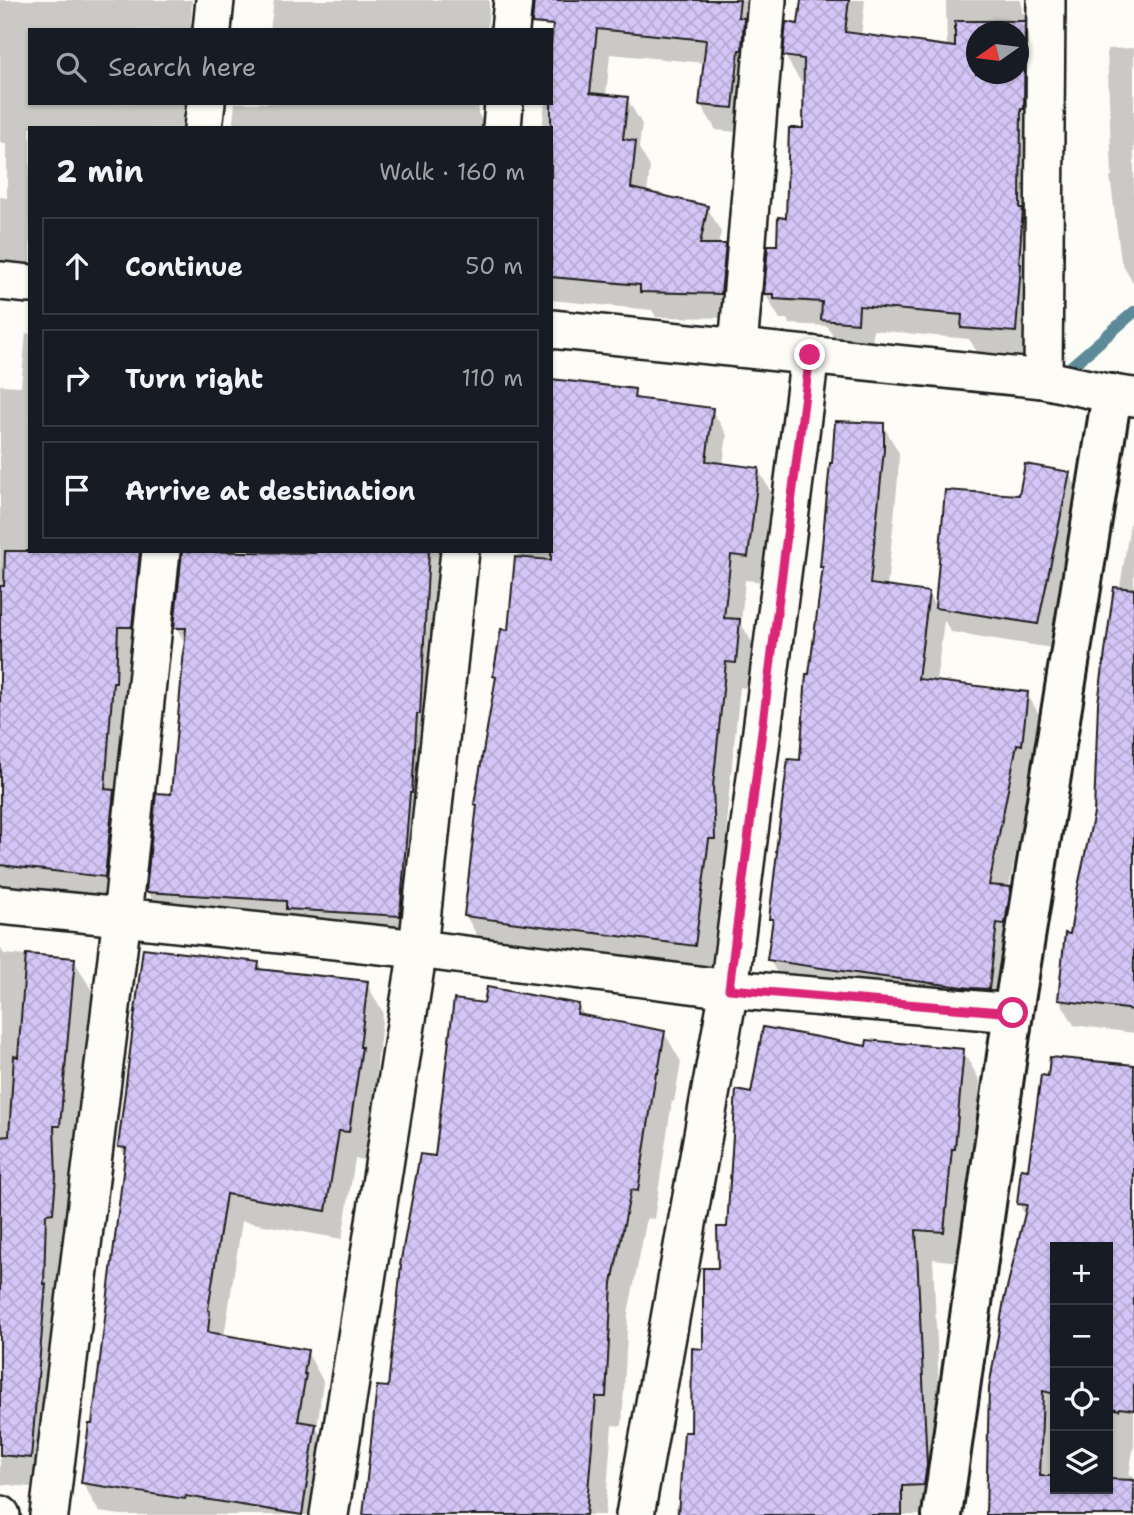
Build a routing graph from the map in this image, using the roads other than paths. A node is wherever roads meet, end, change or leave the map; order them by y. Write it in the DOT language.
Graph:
graph roads {
  1 [pos="215,0"];
  2 [pos="513,0"];
  3 [pos="767,0"];
  4 [pos="1046,0"];
  5 [pos="212,28"];
  6 [pos="510,28"];
  7 [pos="205,105"];
  8 [pos="504,105"];
  9 [pos="203,126"];
  10 [pos="502,126"];
  11 [pos="0,281"];
  12 [pos="28,284"];
  13 [pos="553,329"];
  14 [pos="738,348"];
  15 [pos="810,355"];
  16 [pos="1043,379"];
  17 [pos="1123,396"];
  18 [pos="161,553"];
  19 [pos="460,553"];
  20 [pos="0,905"];
  21 [pos="122,917"];
  22 [pos="418,949"];
  23 [pos="729,989"];
  24 [pos="1013,1013"];
  25 [pos="49,1515"];
  26 [pos="329,1515"];
  27 [pos="635,1515"];
  28 [pos="942,1515"];
  1 -- 5 [label="street"];
  2 -- 6 [label="street"];
  3 -- 14 [label="street"];
  4 -- 16 [label="street"];
  7 -- 9 [label="street"];
  8 -- 10 [label="street"];
  11 -- 12 [label="street"];
  13 -- 14 [label="street"];
  14 -- 15 [label="street"];
  15 -- 16 [label="street"];
  15 -- 23 [label="street"];
  16 -- 17 [label="street"];
  17 -- 24 [label="street"];
  18 -- 21 [label="street"];
  19 -- 22 [label="street"];
  20 -- 21 [label="street"];
  21 -- 22 [label="street"];
  21 -- 25 [label="street"];
  22 -- 23 [label="street"];
  22 -- 26 [label="street"];
  23 -- 24 [label="street"];
  23 -- 27 [label="street"];
  24 -- 28 [label="street"];
}
